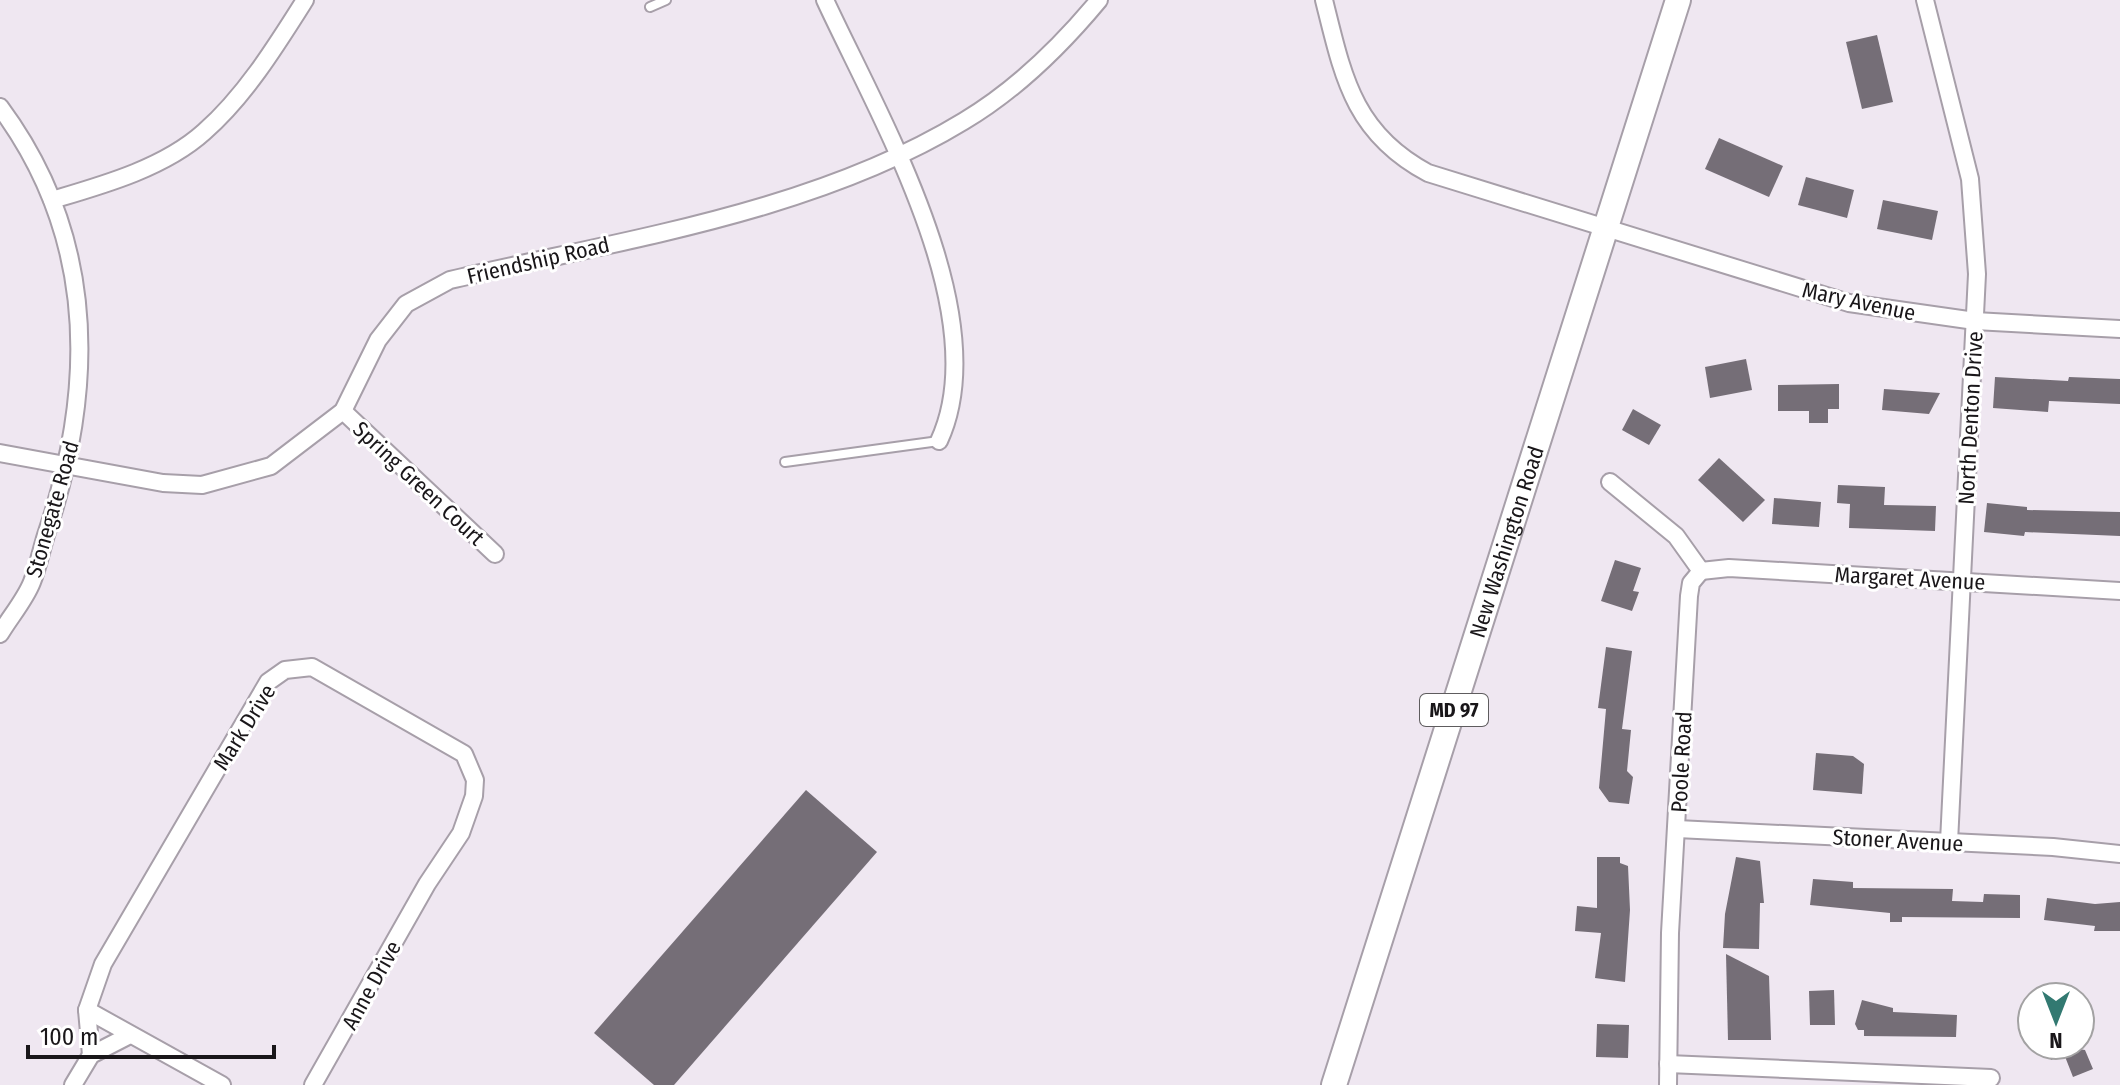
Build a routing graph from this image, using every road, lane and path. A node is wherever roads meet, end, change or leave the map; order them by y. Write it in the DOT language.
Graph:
graph roads {
  1 [pos="305,0"];
  2 [pos="666,0"];
  3 [pos="825,0"];
  4 [pos="1099,0"];
  5 [pos="1324,0"];
  6 [pos="1678,0"];
  7 [pos="1925,0"];
  8 [pos="650,7"];
  9 [pos="0,107"];
  10 [pos="898,157"];
  11 [pos="52,200"];
  12 [pos="1606,229"];
  13 [pos="1975,321"];
  14 [pos="2120,329"];
  15 [pos="343,411"];
  16 [pos="939,441"];
  17 [pos="0,453"];
  18 [pos="785,462"];
  19 [pos="69,465"];
  20 [pos="1610,482"];
  21 [pos="495,554"];
  22 [pos="1701,571"];
  23 [pos="1961,581"];
  24 [pos="2120,591"];
  25 [pos="0,634"];
  26 [pos="1677,829"];
  27 [pos="1949,842"];
  28 [pos="2120,854"];
  29 [pos="427,884"];
  30 [pos="87,1010"];
  31 [pos="128,1036"];
  32 [pos="91,1055"];
  33 [pos="1668,1064"];
  34 [pos="1991,1078"];
  35 [pos="73,1085"];
  36 [pos="222,1085"];
  37 [pos="313,1085"];
  38 [pos="1334,1085"];
  39 [pos="1668,1085"];
  1 -- 11 [label="street"];
  2 -- 8 [label="lane"];
  3 -- 10 [label="street"];
  4 -- 10 [label="street, Friendship Road"];
  5 -- 12 [label="street"];
  6 -- 12 [label="main road, New Washington Road / MD 97"];
  7 -- 13 [label="street, North Denton Drive"];
  9 -- 11 [label="street, Stonegate Road"];
  10 -- 15 [label="street, Friendship Road"];
  10 -- 16 [label="street"];
  11 -- 19 [label="street, Stonegate Road"];
  12 -- 13 [label="street, Mary Avenue"];
  12 -- 38 [label="main road, New Washington Road / MD 97"];
  13 -- 14 [label="street, Mary Avenue"];
  13 -- 23 [label="street, North Denton Drive"];
  15 -- 19 [label="street, Friendship Road"];
  15 -- 21 [label="street, Spring Green Court"];
  16 -- 18 [label="lane"];
  17 -- 19 [label="street, Friendship Road"];
  19 -- 25 [label="street, Stonegate Road"];
  20 -- 22 [label="street"];
  22 -- 23 [label="street, Margaret Avenue"];
  22 -- 26 [label="street, Poole Road"];
  23 -- 24 [label="street, Margaret Avenue"];
  23 -- 27 [label="street, North Denton Drive"];
  26 -- 27 [label="street, Stoner Avenue"];
  26 -- 33 [label="street, Poole Road"];
  27 -- 28 [label="street, Stoner Avenue"];
  29 -- 30 [label="street, Mark Drive"];
  29 -- 37 [label="street, Anne Drive"];
  30 -- 31 [label="street"];
  30 -- 32 [label="street, Mark Drive"];
  31 -- 32 [label="street"];
  31 -- 36 [label="street"];
  32 -- 35 [label="street"];
  33 -- 34 [label="street"];
  33 -- 39 [label="street, Poole Road"];
}
